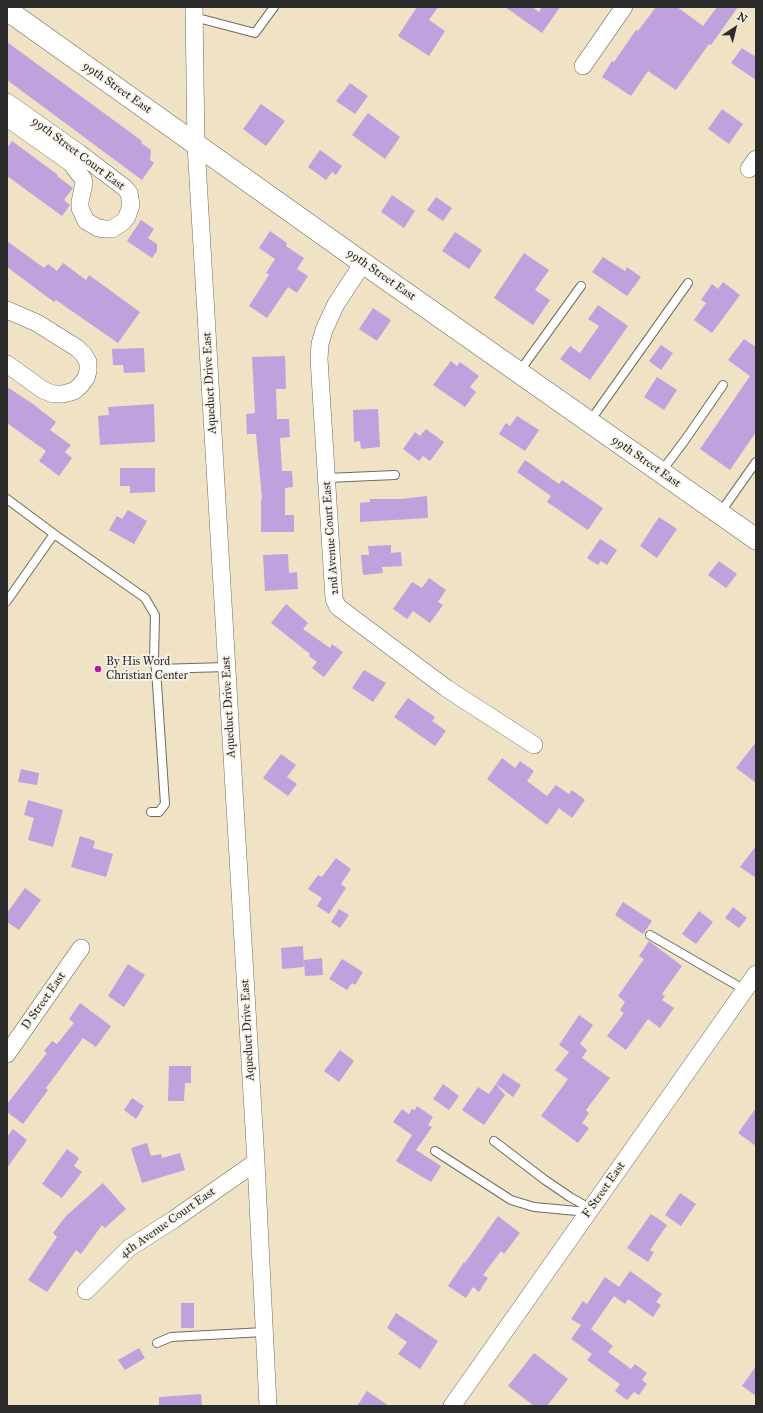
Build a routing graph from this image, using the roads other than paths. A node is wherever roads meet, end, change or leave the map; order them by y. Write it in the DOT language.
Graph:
graph roads {
  1 [pos="274,7"];
  2 [pos="624,7"];
  3 [pos="7,10"];
  4 [pos="194,12"];
  5 [pos="584,66"];
  6 [pos="7,102"];
  7 [pos="7,118"];
  8 [pos="196,144"];
  9 [pos="363,263"];
  10 [pos="688,282"];
  11 [pos="581,286"];
  12 [pos="7,310"];
  13 [pos="7,364"];
  14 [pos="519,373"];
  15 [pos="723,385"];
  16 [pos="590,422"];
  17 [pos="756,462"];
  18 [pos="661,472"];
  19 [pos="395,474"];
  20 [pos="326,478"];
  21 [pos="7,499"];
  22 [pos="719,513"];
  23 [pos="54,534"];
  24 [pos="756,539"];
  25 [pos="7,601"];
  26 [pos="227,667"];
  27 [pos="156,669"];
  28 [pos="534,745"];
  29 [pos="151,812"];
  30 [pos="650,934"];
  31 [pos="81,948"];
  32 [pos="756,974"];
  33 [pos="745,990"];
  34 [pos="7,1054"];
  35 [pos="494,1141"];
  36 [pos="435,1151"];
  37 [pos="256,1162"];
  38 [pos="590,1210"];
  39 [pos="86,1291"];
  40 [pos="264,1332"];
  41 [pos="157,1343"];
  42 [pos="268,1406"];
  43 [pos="452,1406"];
  1 -- 4 [label="lane"];
  2 -- 5 [label="street"];
  3 -- 8 [label="street, 99th Street East"];
  4 -- 8 [label="street, Aqueduct Drive East"];
  6 -- 7 [label="street, 99th Street Court East"];
  8 -- 9 [label="street, 99th Street East"];
  8 -- 26 [label="street, Aqueduct Drive East"];
  9 -- 14 [label="street, 99th Street East"];
  9 -- 20 [label="street, 2nd Avenue Court East"];
  10 -- 16 [label="lane"];
  11 -- 14 [label="lane"];
  12 -- 13 [label="street"];
  14 -- 16 [label="street, 99th Street East"];
  15 -- 18 [label="lane"];
  16 -- 18 [label="street, 99th Street East"];
  17 -- 22 [label="lane"];
  18 -- 22 [label="street, 99th Street East"];
  19 -- 20 [label="lane"];
  20 -- 28 [label="street, 2nd Avenue Court East"];
  21 -- 23 [label="lane"];
  22 -- 24 [label="street, 99th Street East"];
  23 -- 25 [label="lane"];
  23 -- 27 [label="lane"];
  26 -- 27 [label="lane"];
  26 -- 37 [label="street, Aqueduct Drive East"];
  27 -- 29 [label="lane"];
  30 -- 33 [label="lane"];
  31 -- 34 [label="street, D Street East"];
  32 -- 33 [label="street, F Street East"];
  33 -- 38 [label="street, F Street East"];
  35 -- 38 [label="lane"];
  36 -- 38 [label="lane"];
  37 -- 39 [label="street, 4th Avenue Court East"];
  37 -- 40 [label="street, Aqueduct Drive East"];
  38 -- 43 [label="street, F Street East"];
  40 -- 41 [label="lane"];
  40 -- 42 [label="street, Aqueduct Drive East"];
}
